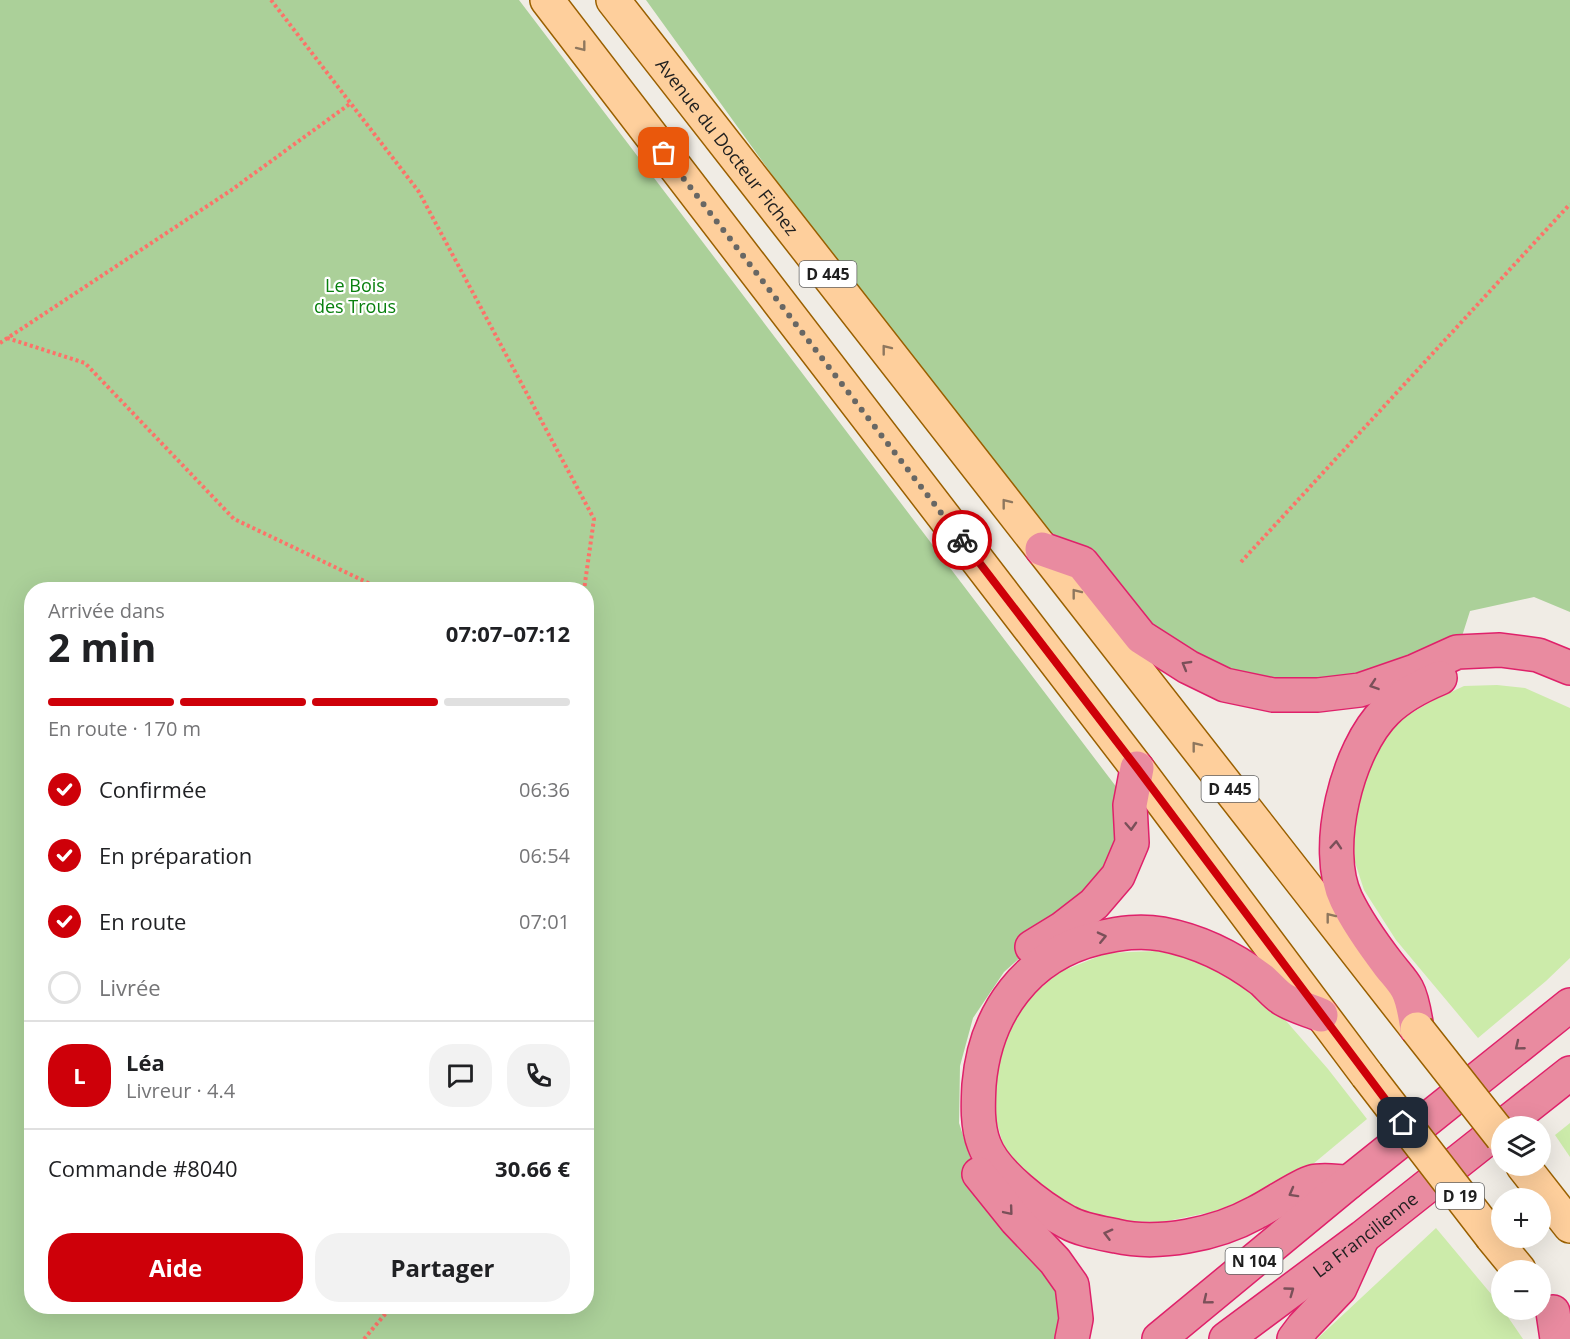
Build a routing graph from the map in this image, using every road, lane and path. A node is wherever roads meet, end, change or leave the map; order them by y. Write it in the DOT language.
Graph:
graph roads {
  1 [pos="271,0"];
  2 [pos="547,0"];
  3 [pos="613,0"];
  4 [pos="351,103"];
  5 [pos="1570,204"];
  6 [pos="7,338"];
  7 [pos="0,343"];
  8 [pos="1042,549"];
  9 [pos="1241,562"];
  10 [pos="366,582"];
  11 [pos="585,582"];
  12 [pos="1570,668"];
  13 [pos="1570,692"];
  14 [pos="1137,768"];
  15 [pos="1568,1005"];
  16 [pos="1321,1015"];
  17 [pos="1418,1029"];
  18 [pos="1566,1078"];
  19 [pos="1505,1116"];
  20 [pos="1491,1117"];
  21 [pos="1491,1125"];
  22 [pos="1427,1154"];
  23 [pos="1531,1176"];
  24 [pos="1349,1182"];
  25 [pos="1570,1226"];
  26 [pos="1363,1237"];
  27 [pos="1511,1260"];
  28 [pos="385,1314"];
  29 [pos="364,1339"];
  30 [pos="1072,1339"];
  31 [pos="1159,1339"];
  32 [pos="1226,1339"];
  33 [pos="1294,1339"];
  1 -- 4 [label="path"];
  2 -- 14 [label="main road, D 445, one-way"];
  8 -- 3 [label="main road, Avenue du Docteur Fichez / D 445, one-way"];
  4 -- 6 [label="path"];
  4 -- 11 [label="path"];
  5 -- 9 [label="path"];
  6 -- 7 [label="path"];
  6 -- 10 [label="path"];
  12 -- 8 [label="highway, one-way"];
  17 -- 8 [label="main road, D 445, one-way"];
  17 -- 13 [label="highway, one-way"];
  14 -- 16 [label="main road, D 445"];
  14 -- 30 [label="highway, one-way"];
  15 -- 24 [label="highway, N 104, one-way"];
  16 -- 22 [label="main road, D 445, bridge"];
  24 -- 16 [label="highway, one-way"];
  17 -- 20 [label="main road, D 445, bridge"];
  18 -- 19 [label="highway, La Francilienne / N 104"];
  21 -- 26 [label="highway, La Francilienne / N 104"];
  22 -- 27 [label="main road, D 19, bridge"];
  23 -- 25 [label="main road"];
  24 -- 31 [label="highway, N 104, one-way"];
  32 -- 26 [label="highway, La Francilienne / N 104, one-way"];
  26 -- 33 [label="highway"];
  28 -- 29 [label="path"];
}
